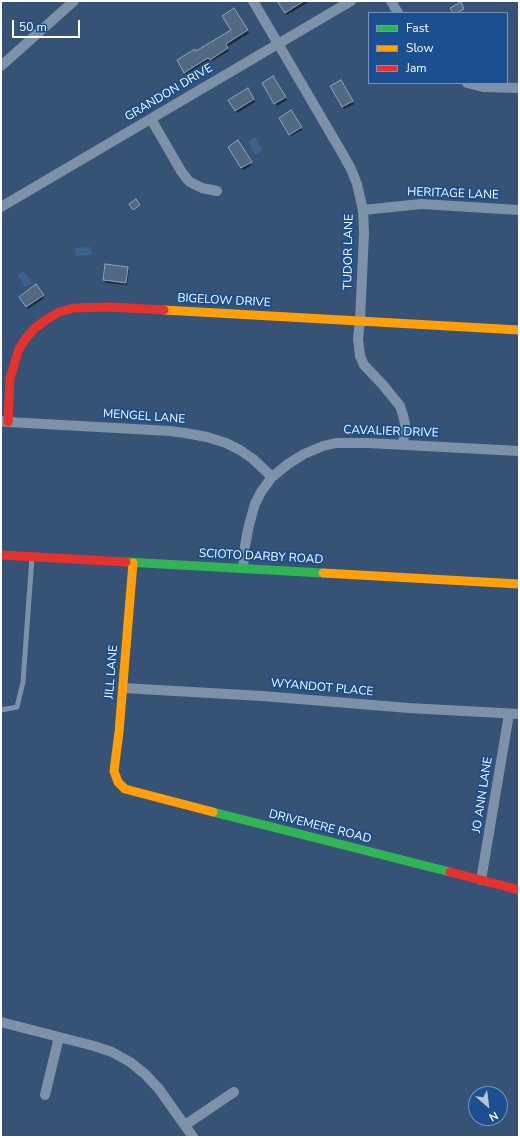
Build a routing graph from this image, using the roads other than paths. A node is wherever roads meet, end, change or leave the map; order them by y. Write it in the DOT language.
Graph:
graph roads {
  1 [pos="74,1"];
  2 [pos="253,1"];
  3 [pos="351,1"];
  4 [pos="391,1"];
  5 [pos="397,12"];
  6 [pos="278,43"];
  7 [pos="1,66"];
  8 [pos="471,84"];
  9 [pos="519,88"];
  10 [pos="151,119"];
  11 [pos="217,191"];
  12 [pos="1,207"];
  13 [pos="363,210"];
  14 [pos="519,210"];
  15 [pos="360,321"];
  16 [pos="519,330"];
  17 [pos="4,422"];
  18 [pos="403,444"];
  19 [pos="519,451"];
  20 [pos="272,477"];
  21 [pos="1,555"];
  22 [pos="32,557"];
  23 [pos="133,563"];
  24 [pos="243,568"];
  25 [pos="519,584"];
  26 [pos="123,688"];
  27 [pos="1,710"];
  28 [pos="514,714"];
  29 [pos="118,782"];
  30 [pos="482,880"];
  31 [pos="519,890"];
  32 [pos="1,1022"];
  33 [pos="59,1037"];
  34 [pos="234,1092"];
  35 [pos="45,1095"];
  36 [pos="185,1125"];
  37 [pos="193,1137"];
  1 -- 7 [label="street"];
  2 -- 6 [label="street, TUDOR LANE"];
  3 -- 6 [label="street, GRANDON DRIVE"];
  4 -- 5 [label="street"];
  6 -- 10 [label="street, GRANDON DRIVE"];
  6 -- 13 [label="street, TUDOR LANE"];
  8 -- 9 [label="street"];
  10 -- 11 [label="street"];
  10 -- 12 [label="street, GRANDON DRIVE"];
  13 -- 14 [label="street, HERITAGE LANE"];
  13 -- 15 [label="street, TUDOR LANE"];
  15 -- 16 [label="street, BIGELOW DRIVE"];
  15 -- 17 [label="street, BIGELOW DRIVE"];
  15 -- 18 [label="street, TUDOR LANE"];
  17 -- 20 [label="street, MENGEL LANE"];
  18 -- 19 [label="street, CAVALIER DRIVE"];
  18 -- 20 [label="street, CAVALIER DRIVE"];
  20 -- 24 [label="street, CAVALIER DRIVE"];
  21 -- 22 [label="street, SCIOTO DARBY ROAD"];
  22 -- 23 [label="street, SCIOTO DARBY ROAD"];
  22 -- 27 [label="lane"];
  23 -- 24 [label="street, SCIOTO DARBY ROAD"];
  23 -- 26 [label="street, JILL LANE"];
  24 -- 25 [label="street, SCIOTO DARBY ROAD"];
  26 -- 28 [label="street, WYANDOT PLACE"];
  26 -- 29 [label="street, JILL LANE"];
  28 -- 30 [label="street, JO ANN LANE"];
  29 -- 30 [label="street, DRIVEMERE ROAD"];
  30 -- 31 [label="street, DRIVEMERE ROAD"];
  32 -- 33 [label="street"];
  33 -- 35 [label="street"];
  33 -- 36 [label="street"];
  34 -- 36 [label="street"];
  36 -- 37 [label="street"];
}
